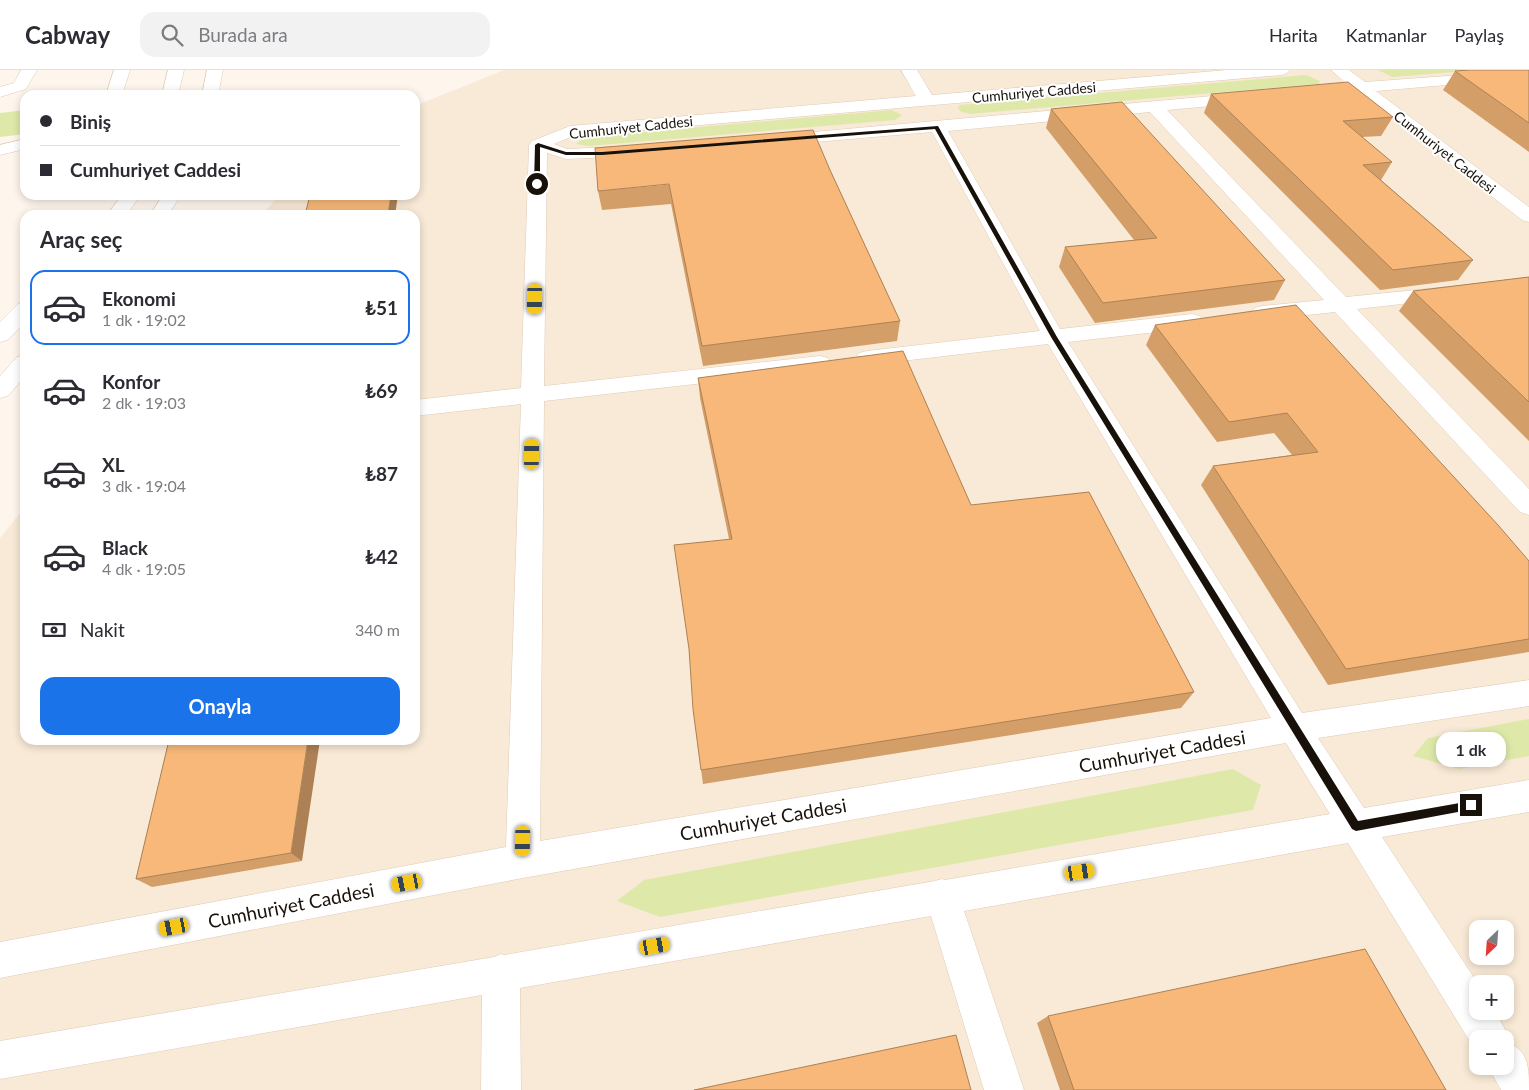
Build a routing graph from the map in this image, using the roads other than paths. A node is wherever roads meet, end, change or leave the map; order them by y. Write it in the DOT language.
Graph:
graph roads {
  1 [pos="29,70"];
  2 [pos="122,70"];
  3 [pos="176,70"];
  4 [pos="215,70"];
  5 [pos="910,70"];
  6 [pos="1282,70"];
  7 [pos="1339,70"];
  8 [pos="1199,73"];
  9 [pos="1529,73"];
  10 [pos="1362,88"];
  11 [pos="116,90"];
  12 [pos="171,90"];
  13 [pos="211,90"];
  14 [pos="0,92"];
  15 [pos="1306,93"];
  16 [pos="1259,97"];
  17 [pos="927,101"];
  18 [pos="1155,107"];
  19 [pos="936,128"];
  20 [pos="760,141"];
  21 [pos="20,145"];
  22 [pos="538,145"];
  23 [pos="651,149"];
  24 [pos="0,150"];
  25 [pos="128,200"];
  26 [pos="120,210"];
  27 [pos="1529,216"];
  28 [pos="1470,290"];
  29 [pos="1341,304"];
  30 [pos="20,315"];
  31 [pos="1242,316"];
  32 [pos="1212,319"];
  33 [pos="0,335"];
  34 [pos="1054,337"];
  35 [pos="20,368"];
  36 [pos="0,390"];
  37 [pos="533,395"];
  38 [pos="420,407"];
  39 [pos="1529,505"];
  40 [pos="1529,694"];
  41 [pos="1294,728"];
  42 [pos="1529,796"];
  43 [pos="1356,826"];
  44 [pos="523,861"];
  45 [pos="942,896"];
  46 [pos="0,960"];
  47 [pos="502,972"];
  48 [pos="1485,1030"];
  49 [pos="0,1060"];
  50 [pos="1513,1075"];
  51 [pos="501,1090"];
  52 [pos="1004,1090"];
  53 [pos="1523,1090"];
  1 -- 14 [label="street"];
  2 -- 11 [label="street"];
  3 -- 12 [label="street"];
  4 -- 13 [label="street"];
  5 -- 17 [label="street"];
  6 -- 8 [label="street, Cumhuriyet Caddesi"];
  7 -- 10 [label="street, Cumhuriyet Caddesi"];
  8 -- 17 [label="street, Cumhuriyet Caddesi"];
  9 -- 10 [label="street, Cumhuriyet Caddesi"];
  10 -- 15 [label="street, Cumhuriyet Caddesi"];
  10 -- 27 [label="street, Cumhuriyet Caddesi"];
  16 -- 18 [label="street, Cumhuriyet Caddesi"];
  17 -- 22 [label="street, Cumhuriyet Caddesi"];
  18 -- 19 [label="street, Cumhuriyet Caddesi"];
  18 -- 29 [label="street"];
  19 -- 20 [label="street, Cumhuriyet Caddesi"];
  19 -- 34 [label="street"];
  21 -- 24 [label="street"];
  22 -- 23 [label="street, Cumhuriyet Caddesi"];
  22 -- 37 [label="street"];
  25 -- 26 [label="street"];
  28 -- 29 [label="street"];
  29 -- 31 [label="street"];
  29 -- 39 [label="street"];
  30 -- 33 [label="street"];
  32 -- 34 [label="street"];
  34 -- 37 [label="street"];
  34 -- 41 [label="street"];
  35 -- 36 [label="street"];
  37 -- 38 [label="street"];
  37 -- 44 [label="street"];
  40 -- 41 [label="street, Cumhuriyet Caddesi"];
  41 -- 43 [label="street"];
  41 -- 44 [label="street, Cumhuriyet Caddesi"];
  42 -- 43 [label="street"];
  43 -- 45 [label="street"];
  43 -- 48 [label="street"];
  44 -- 46 [label="street, Cumhuriyet Caddesi"];
  45 -- 47 [label="street"];
  45 -- 52 [label="street"];
  47 -- 49 [label="street"];
  47 -- 51 [label="street"];
  50 -- 53 [label="street"];
}
